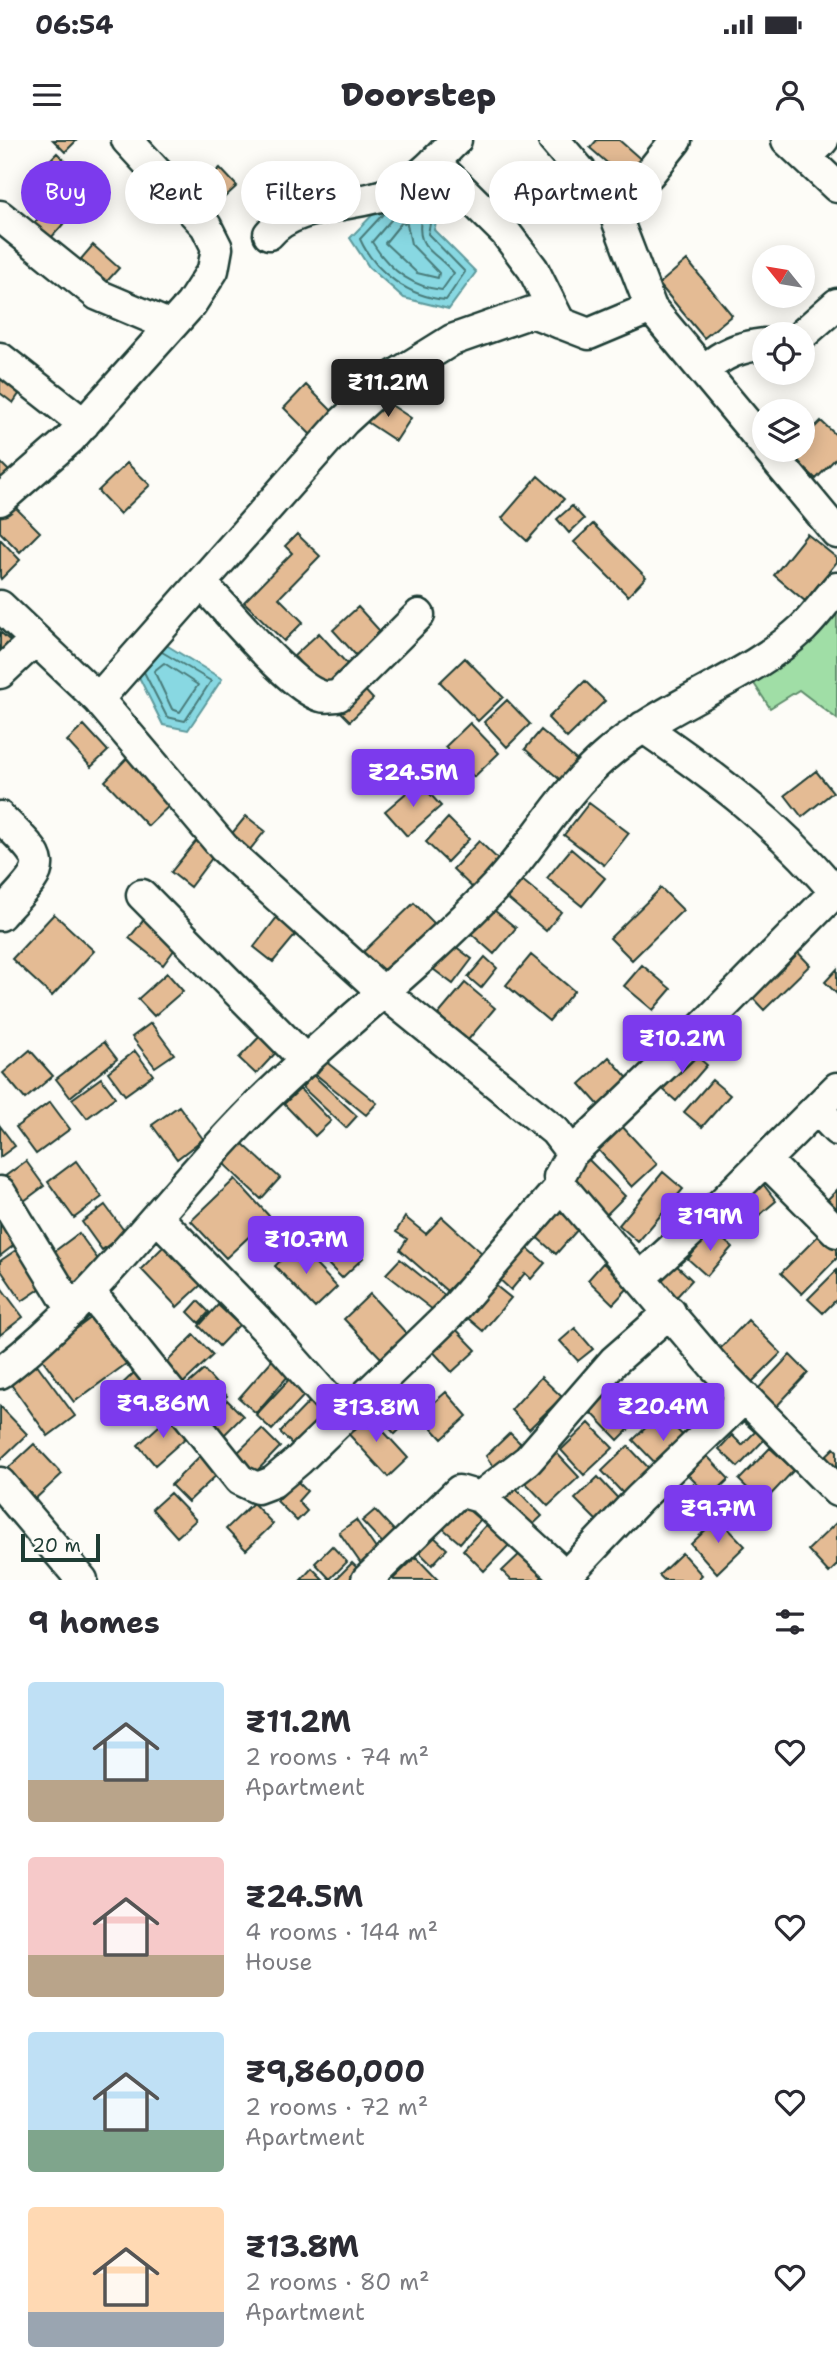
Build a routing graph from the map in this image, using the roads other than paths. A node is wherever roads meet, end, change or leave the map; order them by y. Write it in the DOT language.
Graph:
graph roads {
  1 [pos="127,140"];
  2 [pos="456,140"];
  3 [pos="554,140"];
  4 [pos="676,140"];
  5 [pos="806,146"];
  6 [pos="435,161"];
  7 [pos="572,161"];
  8 [pos="659,161"];
  9 [pos="837,187"];
  10 [pos="375,198"];
  11 [pos="475,202"];
  12 [pos="0,216"];
  13 [pos="619,224"];
  14 [pos="269,234"];
  15 [pos="837,304"];
  16 [pos="651,308"];
  17 [pos="560,323"];
  18 [pos="815,323"];
  19 [pos="171,326"];
  20 [pos="752,346"];
  21 [pos="0,358"];
  22 [pos="704,370"];
  23 [pos="84,424"];
  24 [pos="752,429"];
  25 [pos="778,462"];
  26 [pos="0,500"];
  27 [pos="837,533"];
  28 [pos="202,584"];
  29 [pos="837,588"];
  30 [pos="0,606"];
  31 [pos="419,615"];
  32 [pos="35,640"];
  33 [pos="0,673"];
  34 [pos="98,699"];
  35 [pos="643,727"];
  36 [pos="0,817"];
  37 [pos="836,891"];
  38 [pos="142,895"];
  39 [pos="0,915"];
  40 [pos="382,991"];
  41 [pos="306,1061"];
  42 [pos="830,1109"];
  43 [pos="572,1153"];
  44 [pos="765,1160"];
  45 [pos="561,1186"];
  46 [pos="0,1192"];
  47 [pos="157,1217"];
  48 [pos="837,1232"];
  49 [pos="641,1277"];
  50 [pos="81,1301"];
  51 [pos="670,1312"];
  52 [pos="0,1373"];
  53 [pos="744,1398"];
  54 [pos="344,1417"];
  55 [pos="0,1483"];
  56 [pos="837,1491"];
  57 [pos="480,1497"];
  58 [pos="568,1578"];
  59 [pos="82,1580"];
  60 [pos="367,1580"];
  1 -- 19 [label="street"];
  2 -- 6 [label="street"];
  3 -- 7 [label="street"];
  4 -- 8 [label="street"];
  5 -- 9 [label="street"];
  10 -- 14 [label="street"];
  11 -- 17 [label="street"];
  12 -- 19 [label="street"];
  13 -- 16 [label="street"];
  15 -- 18 [label="street"];
  16 -- 17 [label="street"];
  16 -- 22 [label="street"];
  17 -- 28 [label="street"];
  19 -- 23 [label="street"];
  20 -- 22 [label="street"];
  21 -- 23 [label="street"];
  22 -- 24 [label="street"];
  23 -- 26 [label="street"];
  25 -- 27 [label="street"];
  28 -- 31 [label="street"];
  28 -- 34 [label="street"];
  29 -- 35 [label="street"];
  30 -- 32 [label="street"];
  32 -- 33 [label="street"];
  32 -- 34 [label="street"];
  34 -- 40 [label="street"];
  35 -- 37 [label="street"];
  35 -- 40 [label="street"];
  36 -- 39 [label="street"];
  37 -- 43 [label="street"];
  38 -- 41 [label="street"];
  40 -- 41 [label="street"];
  40 -- 43 [label="street"];
  41 -- 47 [label="street"];
  42 -- 44 [label="street"];
  43 -- 45 [label="street"];
  44 -- 48 [label="street"];
  44 -- 49 [label="street"];
  45 -- 49 [label="street"];
  45 -- 54 [label="street"];
  46 -- 50 [label="street"];
  47 -- 50 [label="street"];
  47 -- 54 [label="street"];
  49 -- 51 [label="street"];
  50 -- 52 [label="street"];
  50 -- 54 [label="street"];
  51 -- 53 [label="street"];
  51 -- 57 [label="street"];
  53 -- 56 [label="street"];
  53 -- 58 [label="street"];
  55 -- 59 [label="street"];
  57 -- 58 [label="street"];
  57 -- 60 [label="street"];
}
